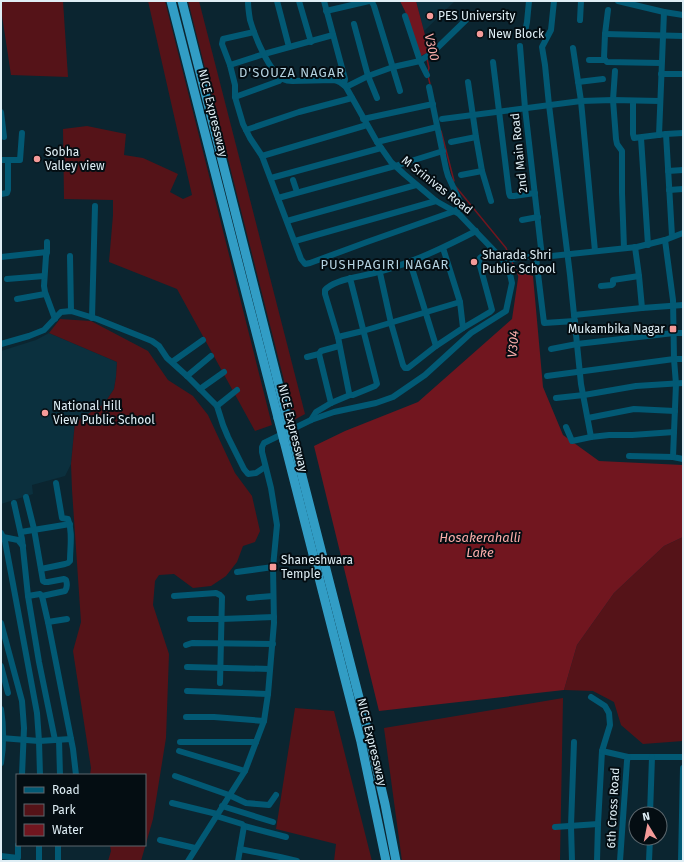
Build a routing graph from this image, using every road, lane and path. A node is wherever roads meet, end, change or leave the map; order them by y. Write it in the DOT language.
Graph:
graph roads {
  1 [pos="172,1"];
  2 [pos="182,1"];
  3 [pos="248,1"];
  4 [pos="278,1"];
  5 [pos="299,1"];
  6 [pos="324,1"];
  7 [pos="529,1"];
  8 [pos="554,1"];
  9 [pos="581,1"];
  10 [pos="618,1"];
  11 [pos="375,2"];
  12 [pos="608,10"];
  13 [pos="326,11"];
  14 [pos="664,12"];
  15 [pos="405,16"];
  16 [pos="683,16"];
  17 [pos="468,18"];
  18 [pos="580,20"];
  19 [pos="354,24"];
  20 [pos="254,32"];
  21 [pos="525,32"];
  22 [pos="605,34"];
  23 [pos="333,35"];
  24 [pos="663,36"];
  25 [pos="683,36"];
  26 [pos="429,38"];
  27 [pos="311,42"];
  28 [pos="520,46"];
  29 [pos="289,47"];
  30 [pos="573,48"];
  31 [pos="433,52"];
  32 [pos="264,54"];
  33 [pos="589,60"];
  34 [pos="605,60"];
  35 [pos="420,61"];
  36 [pos="493,62"];
  37 [pos="662,63"];
  38 [pos="230,65"];
  39 [pos="393,67"];
  40 [pos="615,71"];
  41 [pos="661,74"];
  42 [pos="683,74"];
  43 [pos="427,75"];
  44 [pos="368,76"];
  45 [pos="281,78"];
  46 [pos="603,79"];
  47 [pos="468,82"];
  48 [pos="578,82"];
  49 [pos="345,86"];
  50 [pos="429,87"];
  51 [pos="400,91"];
  52 [pos="235,98"];
  53 [pos="352,98"];
  54 [pos="377,98"];
  55 [pos="613,100"];
  56 [pos="582,101"];
  57 [pos="633,101"];
  58 [pos="660,101"];
  59 [pos="433,104"];
  60 [pos="549,105"];
  61 [pos="525,108"];
  62 [pos="1,112"];
  63 [pos="499,112"];
  64 [pos="473,115"];
  65 [pos="363,118"];
  66 [pos="442,119"];
  67 [pos="367,125"];
  68 [pos="437,127"];
  69 [pos="246,130"];
  70 [pos="22,133"];
  71 [pos="683,133"];
  72 [pos="666,134"];
  73 [pos="659,135"];
  74 [pos="4,137"];
  75 [pos="476,137"];
  76 [pos="641,138"];
  77 [pos="451,142"];
  78 [pos="379,145"];
  79 [pos="443,152"];
  80 [pos="262,156"];
  81 [pos="1,160"];
  82 [pos="8,160"];
  83 [pos="395,166"];
  84 [pos="683,170"];
  85 [pos="482,171"];
  86 [pos="668,171"];
  87 [pos="461,175"];
  88 [pos="270,178"];
  89 [pos="293,180"];
  90 [pos="416,185"];
  91 [pos="683,189"];
  92 [pos="669,190"];
  93 [pos="297,192"];
  94 [pos="535,193"];
  95 [pos="1,194"];
  96 [pos="278,198"];
  97 [pos="436,201"];
  98 [pos="491,201"];
  99 [pos="95,206"];
  100 [pos="455,211"];
  101 [pos="538,217"];
  102 [pos="522,220"];
  103 [pos="287,221"];
  104 [pos="476,231"];
  105 [pos="683,233"];
  106 [pos="672,236"];
  107 [pos="665,240"];
  108 [pos="295,241"];
  109 [pos="47,242"];
  110 [pos="648,245"];
  111 [pos="635,247"];
  112 [pos="443,248"];
  113 [pos="624,248"];
  114 [pos="492,249"];
  115 [pos="595,251"];
  116 [pos="47,252"];
  117 [pos="567,254"];
  118 [pos="70,256"];
  119 [pos="1,257"];
  120 [pos="539,257"];
  121 [pos="506,260"];
  122 [pos="410,262"];
  123 [pos="380,272"];
  124 [pos="44,276"];
  125 [pos="639,276"];
  126 [pos="350,278"];
  127 [pos="7,279"];
  128 [pos="601,286"];
  129 [pos="45,294"];
  130 [pos="17,299"];
  131 [pos="460,302"];
  132 [pos="673,305"];
  133 [pos="683,305"];
  134 [pos="642,308"];
  135 [pos="71,311"];
  136 [pos="425,313"];
  137 [pos="92,318"];
  138 [pos="574,318"];
  139 [pos="54,319"];
  140 [pos="391,323"];
  141 [pos="463,328"];
  142 [pos="363,331"];
  143 [pos="674,333"];
  144 [pos="683,333"];
  145 [pos="338,337"];
  146 [pos="203,340"];
  147 [pos="1,344"];
  148 [pos="577,344"];
  149 [pos="339,346"];
  150 [pos="436,346"];
  151 [pos="551,349"];
  152 [pos="319,354"];
  153 [pos="211,356"];
  154 [pos="307,357"];
  155 [pos="674,359"];
  156 [pos="683,359"];
  157 [pos="172,362"];
  158 [pos="580,371"];
  159 [pos="224,372"];
  160 [pos="187,376"];
  161 [pos="547,376"];
  162 [pos="683,383"];
  163 [pos="676,384"];
  164 [pos="200,389"];
  165 [pos="237,390"];
  166 [pos="350,395"];
  167 [pos="584,395"];
  168 [pos="556,398"];
  169 [pos="331,403"];
  170 [pos="217,406"];
  171 [pos="675,411"];
  172 [pos="282,416"];
  173 [pos="588,418"];
  174 [pos="312,420"];
  175 [pos="566,427"];
  176 [pos="674,432"];
  177 [pos="591,437"];
  178 [pos="288,439"];
  179 [pos="628,456"];
  180 [pos="673,457"];
  181 [pos="683,459"];
  182 [pos="265,467"];
  183 [pos="56,483"];
  184 [pos="26,497"];
  185 [pos="14,503"];
  186 [pos="70,524"];
  187 [pos="34,530"];
  188 [pos="21,532"];
  189 [pos="2,536"];
  190 [pos="23,546"];
  191 [pos="273,567"];
  192 [pos="41,569"];
  193 [pos="237,572"];
  194 [pos="45,582"];
  195 [pos="28,596"];
  196 [pos="44,596"];
  197 [pos="174,596"];
  198 [pos="273,596"];
  199 [pos="249,598"];
  200 [pos="274,617"];
  201 [pos="67,619"];
  202 [pos="190,619"];
  203 [pos="221,619"];
  204 [pos="48,622"];
  205 [pos="1,623"];
  206 [pos="220,643"];
  207 [pos="272,644"];
  208 [pos="186,645"];
  209 [pos="1,666"];
  210 [pos="187,667"];
  211 [pos="220,668"];
  212 [pos="270,669"];
  213 [pos="220,683"];
  214 [pos="187,691"];
  215 [pos="8,694"];
  216 [pos="268,694"];
  217 [pos="591,698"];
  218 [pos="1,709"];
  219 [pos="186,716"];
  220 [pos="264,721"];
  221 [pos="2,738"];
  222 [pos="70,739"];
  223 [pos="23,740"];
  224 [pos="39,740"];
  225 [pos="57,740"];
  226 [pos="180,742"];
  227 [pos="256,742"];
  228 [pos="574,742"];
  229 [pos="179,751"];
  230 [pos="602,751"];
  231 [pos="628,757"];
  232 [pos="652,757"];
  233 [pos="683,757"];
  234 [pos="1,763"];
  235 [pos="683,768"];
  236 [pos="245,771"];
  237 [pos="22,774"];
  238 [pos="40,774"];
  239 [pos="60,774"];
  240 [pos="76,774"];
  241 [pos="175,776"];
  242 [pos="229,795"];
  243 [pos="276,796"];
  244 [pos="172,803"];
  245 [pos="222,806"];
  246 [pos="650,806"];
  247 [pos="216,815"];
  248 [pos="273,822"];
  249 [pos="598,824"];
  250 [pos="244,826"];
  251 [pos="571,826"];
  252 [pos="556,827"];
  253 [pos="286,837"];
  254 [pos="160,840"];
  255 [pos="18,846"];
  256 [pos="39,846"];
  257 [pos="58,846"];
  258 [pos="650,846"];
  259 [pos="195,848"];
  260 [pos="240,849"];
  261 [pos="1,856"];
  262 [pos="39,861"];
  263 [pos="58,861"];
  264 [pos="188,861"];
  265 [pos="238,861"];
  266 [pos="297,861"];
  267 [pos="386,861"];
  268 [pos="396,861"];
  269 [pos="572,861"];
  270 [pos="597,861"];
  271 [pos="620,861"];
  272 [pos="649,861"];
  273 [pos="681,861"];
  1 -- 172 [label="highway, NICE Expressway"];
  2 -- 172 [label="highway, NICE Expressway"];
  3 -- 20 [label="street"];
  4 -- 29 [label="street"];
  5 -- 27 [label="street"];
  6 -- 13 [label="street"];
  7 -- 21 [label="street"];
  8 -- 60 [label="street"];
  9 -- 18 [label="street"];
  10 -- 14 [label="street"];
  11 -- 13 [label="street"];
  11 -- 39 [label="street"];
  12 -- 22 [label="street"];
  13 -- 23 [label="street"];
  14 -- 16 [label="street"];
  14 -- 24 [label="street"];
  15 -- 35 [label="street"];
  17 -- 31 [label="street"];
  19 -- 44 [label="street"];
  20 -- 32 [label="street"];
  20 -- 38 [label="street"];
  22 -- 24 [label="street"];
  22 -- 34 [label="street"];
  23 -- 27 [label="street"];
  23 -- 49 [label="street"];
  24 -- 25 [label="street"];
  24 -- 37 [label="street"];
  26 -- 31 [label="street"];
  27 -- 29 [label="street"];
  28 -- 61 [label="street, 2nd Main Road"];
  29 -- 32 [label="street"];
  30 -- 48 [label="street"];
  31 -- 35 [label="street"];
  32 -- 38 [label="street"];
  32 -- 45 [label="street"];
  33 -- 34 [label="street"];
  34 -- 37 [label="street"];
  35 -- 39 [label="street"];
  35 -- 43 [label="street"];
  36 -- 63 [label="street"];
  37 -- 41 [label="street"];
  38 -- 52 [label="street"];
  39 -- 44 [label="street"];
  39 -- 51 [label="street"];
  40 -- 55 [label="street"];
  41 -- 42 [label="street"];
  41 -- 58 [label="street"];
  44 -- 49 [label="street"];
  44 -- 54 [label="street"];
  45 -- 49 [label="street"];
  45 -- 52 [label="street"];
  46 -- 48 [label="street"];
  47 -- 64 [label="street"];
  48 -- 56 [label="street"];
  49 -- 53 [label="street, M Srinivas Road"];
  50 -- 59 [label="street"];
  52 -- 69 [label="street"];
  53 -- 65 [label="street, M Srinivas Road"];
  53 -- 69 [label="street"];
  55 -- 56 [label="street"];
  55 -- 57 [label="street"];
  55 -- 113 [label="street"];
  56 -- 60 [label="street"];
  56 -- 115 [label="street"];
  57 -- 58 [label="street"];
  57 -- 76 [label="street"];
  58 -- 73 [label="street"];
  59 -- 65 [label="street"];
  59 -- 68 [label="street"];
  60 -- 61 [label="street"];
  60 -- 117 [label="street"];
  61 -- 63 [label="street"];
  61 -- 94 [label="street, 2nd Main Road"];
  62 -- 74 [label="street"];
  63 -- 64 [label="street"];
  63 -- 94 [label="street"];
  64 -- 66 [label="street"];
  64 -- 75 [label="street"];
  65 -- 67 [label="street, M Srinivas Road"];
  67 -- 78 [label="street, M Srinivas Road"];
  67 -- 80 [label="street"];
  68 -- 78 [label="street"];
  68 -- 79 [label="street"];
  69 -- 80 [label="street"];
  70 -- 82 [label="street"];
  71 -- 72 [label="street"];
  72 -- 73 [label="street"];
  72 -- 86 [label="street"];
  73 -- 76 [label="street"];
  75 -- 77 [label="street"];
  75 -- 85 [label="street"];
  76 -- 110 [label="street"];
  78 -- 83 [label="street, M Srinivas Road"];
  78 -- 88 [label="street"];
  79 -- 83 [label="street"];
  79 -- 100 [label="street"];
  80 -- 88 [label="street"];
  81 -- 82 [label="street"];
  82 -- 95 [label="street"];
  83 -- 90 [label="street, M Srinivas Road"];
  83 -- 93 [label="street"];
  84 -- 86 [label="street"];
  85 -- 87 [label="street"];
  85 -- 98 [label="street"];
  86 -- 92 [label="street"];
  88 -- 96 [label="street"];
  89 -- 93 [label="street"];
  90 -- 97 [label="street, M Srinivas Road"];
  90 -- 103 [label="street"];
  91 -- 92 [label="street"];
  92 -- 106 [label="street"];
  93 -- 96 [label="street"];
  94 -- 101 [label="street, 2nd Main Road"];
  96 -- 103 [label="street"];
  97 -- 100 [label="street, M Srinivas Road"];
  97 -- 108 [label="street"];
  99 -- 137 [label="street"];
  100 -- 104 [label="street, M Srinivas Road"];
  100 -- 108 [label="street"];
  101 -- 102 [label="street"];
  101 -- 120 [label="street, 2nd Main Road"];
  103 -- 108 [label="street"];
  104 -- 112 [label="street"];
  104 -- 114 [label="street, M Srinivas Road"];
  105 -- 106 [label="street"];
  106 -- 107 [label="street"];
  107 -- 110 [label="street"];
  107 -- 132 [label="street"];
  109 -- 116 [label="street"];
  110 -- 111 [label="street"];
  111 -- 113 [label="street"];
  111 -- 125 [label="street"];
  112 -- 122 [label="street"];
  112 -- 131 [label="street"];
  113 -- 115 [label="street"];
  114 -- 121 [label="street, M Srinivas Road"];
  114 -- 141 [label="street"];
  115 -- 117 [label="street"];
  116 -- 119 [label="street"];
  116 -- 124 [label="street"];
  117 -- 120 [label="street"];
  117 -- 138 [label="street"];
  118 -- 135 [label="street"];
  120 -- 121 [label="street"];
  120 -- 138 [label="street, 2nd Main Road"];
  121 -- 174 [label="street"];
  122 -- 123 [label="street"];
  122 -- 136 [label="street"];
  123 -- 126 [label="street"];
  123 -- 140 [label="street"];
  124 -- 127 [label="street"];
  124 -- 129 [label="street"];
  125 -- 128 [label="street"];
  125 -- 134 [label="street"];
  126 -- 142 [label="street"];
  126 -- 145 [label="street"];
  129 -- 130 [label="street"];
  129 -- 139 [label="street"];
  131 -- 136 [label="street"];
  131 -- 141 [label="street"];
  132 -- 133 [label="street"];
  132 -- 134 [label="street"];
  132 -- 143 [label="street"];
  134 -- 138 [label="street"];
  135 -- 137 [label="street"];
  135 -- 139 [label="street"];
  136 -- 140 [label="street"];
  136 -- 150 [label="street"];
  137 -- 157 [label="street"];
  138 -- 148 [label="street"];
  139 -- 147 [label="street"];
  140 -- 142 [label="street"];
  140 -- 150 [label="street"];
  141 -- 150 [label="street"];
  142 -- 145 [label="street"];
  142 -- 166 [label="street"];
  143 -- 144 [label="street"];
  143 -- 148 [label="street"];
  143 -- 155 [label="street"];
  145 -- 149 [label="street"];
  146 -- 157 [label="street"];
  148 -- 151 [label="street"];
  148 -- 158 [label="street"];
  149 -- 152 [label="street"];
  149 -- 166 [label="street"];
  152 -- 154 [label="street"];
  152 -- 169 [label="street"];
  153 -- 160 [label="street"];
  155 -- 156 [label="street"];
  155 -- 158 [label="street"];
  155 -- 163 [label="street"];
  157 -- 160 [label="street"];
  158 -- 161 [label="street"];
  158 -- 167 [label="street"];
  159 -- 164 [label="street"];
  160 -- 164 [label="street"];
  162 -- 163 [label="street"];
  163 -- 167 [label="street"];
  163 -- 171 [label="street"];
  164 -- 170 [label="street"];
  165 -- 170 [label="street"];
  166 -- 169 [label="street"];
  167 -- 168 [label="street"];
  167 -- 173 [label="street"];
  169 -- 174 [label="street"];
  170 -- 182 [label="street"];
  171 -- 173 [label="street"];
  171 -- 176 [label="street"];
  172 -- 178 [label="highway, NICE Expressway, bridge"];
  173 -- 177 [label="street"];
  174 -- 182 [label="street"];
  175 -- 177 [label="street"];
  176 -- 177 [label="street"];
  176 -- 180 [label="street"];
  178 -- 267 [label="highway, NICE Expressway"];
  178 -- 268 [label="highway, NICE Expressway"];
  179 -- 180 [label="street"];
  180 -- 181 [label="street"];
  182 -- 191 [label="street"];
  183 -- 186 [label="street"];
  184 -- 187 [label="street"];
  185 -- 188 [label="street"];
  186 -- 187 [label="street"];
  186 -- 192 [label="street"];
  187 -- 188 [label="street"];
  187 -- 192 [label="street"];
  188 -- 190 [label="street"];
  189 -- 190 [label="street"];
  189 -- 224 [label="street"];
  190 -- 195 [label="street"];
  191 -- 193 [label="street"];
  191 -- 198 [label="street"];
  192 -- 194 [label="street"];
  194 -- 196 [label="street"];
  194 -- 196 [label="street"];
  195 -- 196 [label="street"];
  195 -- 225 [label="street"];
  196 -- 204 [label="street"];
  197 -- 203 [label="street"];
  198 -- 199 [label="street"];
  198 -- 200 [label="street"];
  200 -- 203 [label="street"];
  200 -- 207 [label="street"];
  201 -- 204 [label="street"];
  202 -- 203 [label="street"];
  203 -- 206 [label="street"];
  204 -- 222 [label="street"];
  205 -- 223 [label="street"];
  206 -- 207 [label="street"];
  206 -- 208 [label="street"];
  206 -- 211 [label="street"];
  207 -- 212 [label="street"];
  209 -- 215 [label="street"];
  210 -- 211 [label="street"];
  211 -- 212 [label="street"];
  211 -- 213 [label="street"];
  212 -- 216 [label="street"];
  214 -- 216 [label="street"];
  216 -- 220 [label="street"];
  217 -- 230 [label="street"];
  218 -- 221 [label="street"];
  219 -- 220 [label="street"];
  220 -- 227 [label="street"];
  221 -- 223 [label="street"];
  221 -- 234 [label="street"];
  222 -- 225 [label="street"];
  222 -- 240 [label="street"];
  223 -- 224 [label="street"];
  223 -- 237 [label="street"];
  224 -- 225 [label="street"];
  224 -- 238 [label="street"];
  225 -- 239 [label="street"];
  226 -- 227 [label="street"];
  227 -- 236 [label="street"];
  228 -- 251 [label="street"];
  229 -- 236 [label="street"];
  230 -- 231 [label="street"];
  230 -- 249 [label="street"];
  231 -- 232 [label="street"];
  231 -- 271 [label="street, 6th Cross Road"];
  232 -- 233 [label="street"];
  232 -- 246 [label="street"];
  235 -- 273 [label="street"];
  236 -- 242 [label="street"];
  241 -- 242 [label="street"];
  242 -- 243 [label="street"];
  242 -- 245 [label="street"];
  244 -- 247 [label="street"];
  245 -- 247 [label="street"];
  245 -- 248 [label="street"];
  247 -- 250 [label="street"];
  247 -- 259 [label="street"];
  249 -- 251 [label="street"];
  249 -- 270 [label="street"];
  250 -- 253 [label="street"];
  250 -- 260 [label="street"];
  251 -- 252 [label="street"];
  251 -- 269 [label="street"];
  254 -- 259 [label="street"];
  255 -- 261 [label="street"];
  256 -- 262 [label="street"];
  257 -- 263 [label="street"];
  258 -- 272 [label="street"];
  259 -- 264 [label="street"];
  260 -- 265 [label="street"];
  260 -- 266 [label="street"];
}
